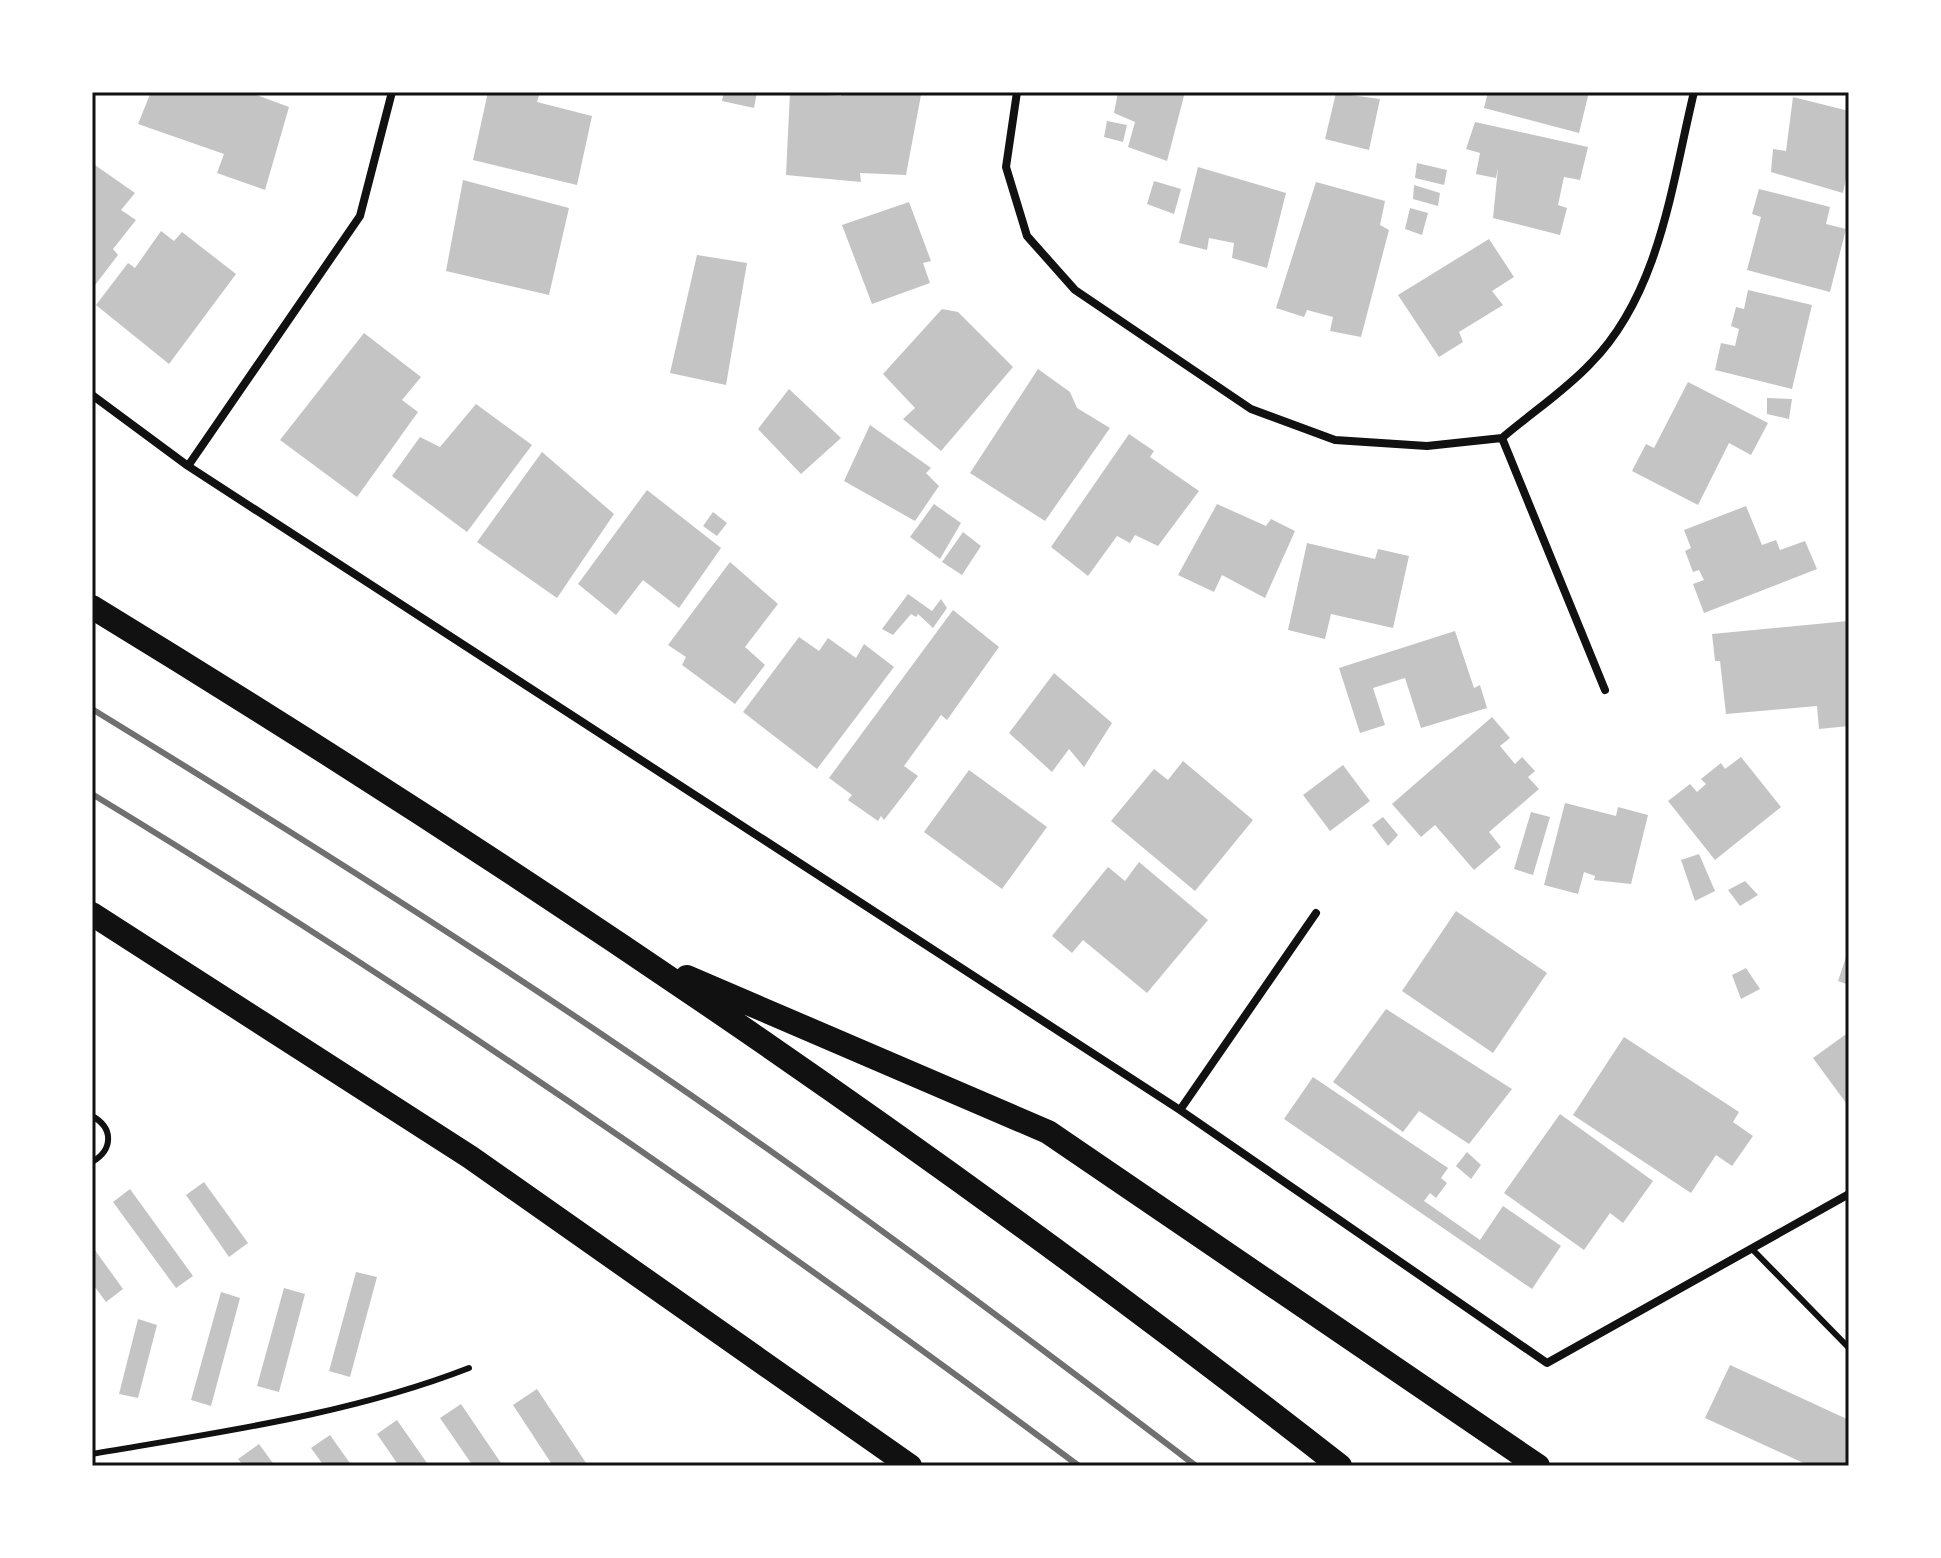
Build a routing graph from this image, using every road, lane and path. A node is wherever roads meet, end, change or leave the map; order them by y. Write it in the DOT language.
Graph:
graph roads {
  1 [pos="392,92"];
  2 [pos="1017,92"];
  3 [pos="1694,92"];
  4 [pos="92,395"];
  5 [pos="1502,438"];
  6 [pos="188,466"];
  7 [pos="92,607"];
  8 [pos="1605,690"];
  9 [pos="1316,913"];
  10 [pos="92,914"];
  11 [pos="639,956"];
  12 [pos="1180,1110"];
  13 [pos="92,1116"];
  14 [pos="92,1162"];
  15 [pos="1849,1194"];
  16 [pos="1752,1249"];
  17 [pos="1849,1348"];
  18 [pos="469,1368"];
  19 [pos="92,1454"];
  20 [pos="910,1466"];
  21 [pos="1340,1466"];
  22 [pos="1538,1466"];
  1 -- 6 [label="street"];
  2 -- 5 [label="street"];
  3 -- 5 [label="street"];
  4 -- 6 [label="street"];
  5 -- 8 [label="street"];
  6 -- 12 [label="street"];
  7 -- 11 [label="highway"];
  9 -- 12 [label="street"];
  10 -- 20 [label="highway"];
  11 -- 21 [label="highway"];
  11 -- 22 [label="highway"];
  12 -- 16 [label="street"];
  13 -- 14 [label="lane"];
  15 -- 16 [label="street"];
  16 -- 17 [label="lane"];
  18 -- 19 [label="lane"];
}
